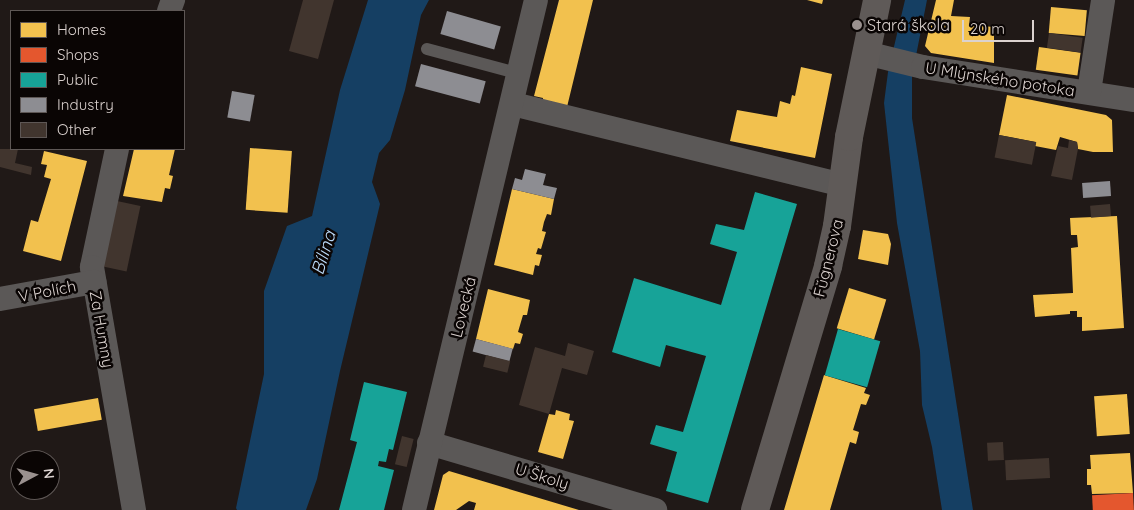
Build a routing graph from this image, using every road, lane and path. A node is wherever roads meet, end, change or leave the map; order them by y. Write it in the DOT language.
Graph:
graph roads {
  1 [pos="536,0"];
  2 [pos="877,0"];
  3 [pos="1103,0"];
  4 [pos="427,49"];
  5 [pos="876,56"];
  6 [pos="520,74"];
  7 [pos="1089,92"];
  8 [pos="1134,100"];
  9 [pos="513,104"];
  10 [pos="117,150"];
  11 [pos="842,184"];
  12 [pos="94,282"];
  13 [pos="0,299"];
  14 [pos="430,443"];
  15 [pos="134,510"];
  16 [pos="414,510"];
  17 [pos="655,510"];
  18 [pos="756,510"];
  1 -- 6 [label="street, Lovecká"];
  2 -- 5 [label="main road, Fügnerova"];
  3 -- 7 [label="street"];
  4 -- 6 [label="lane"];
  5 -- 7 [label="street, U Mlýnského potoka"];
  5 -- 11 [label="main road, Fügnerova"];
  6 -- 9 [label="street, Lovecká"];
  7 -- 8 [label="street, U Mlýnského potoka"];
  9 -- 11 [label="street"];
  9 -- 14 [label="street, Lovecká"];
  10 -- 12 [label="street, Za Humny"];
  11 -- 18 [label="main road, Fügnerova"];
  12 -- 13 [label="street, V Polích"];
  12 -- 15 [label="street, Za Humny"];
  14 -- 16 [label="street, Lovecká"];
  14 -- 17 [label="street, U Školy"];
}
